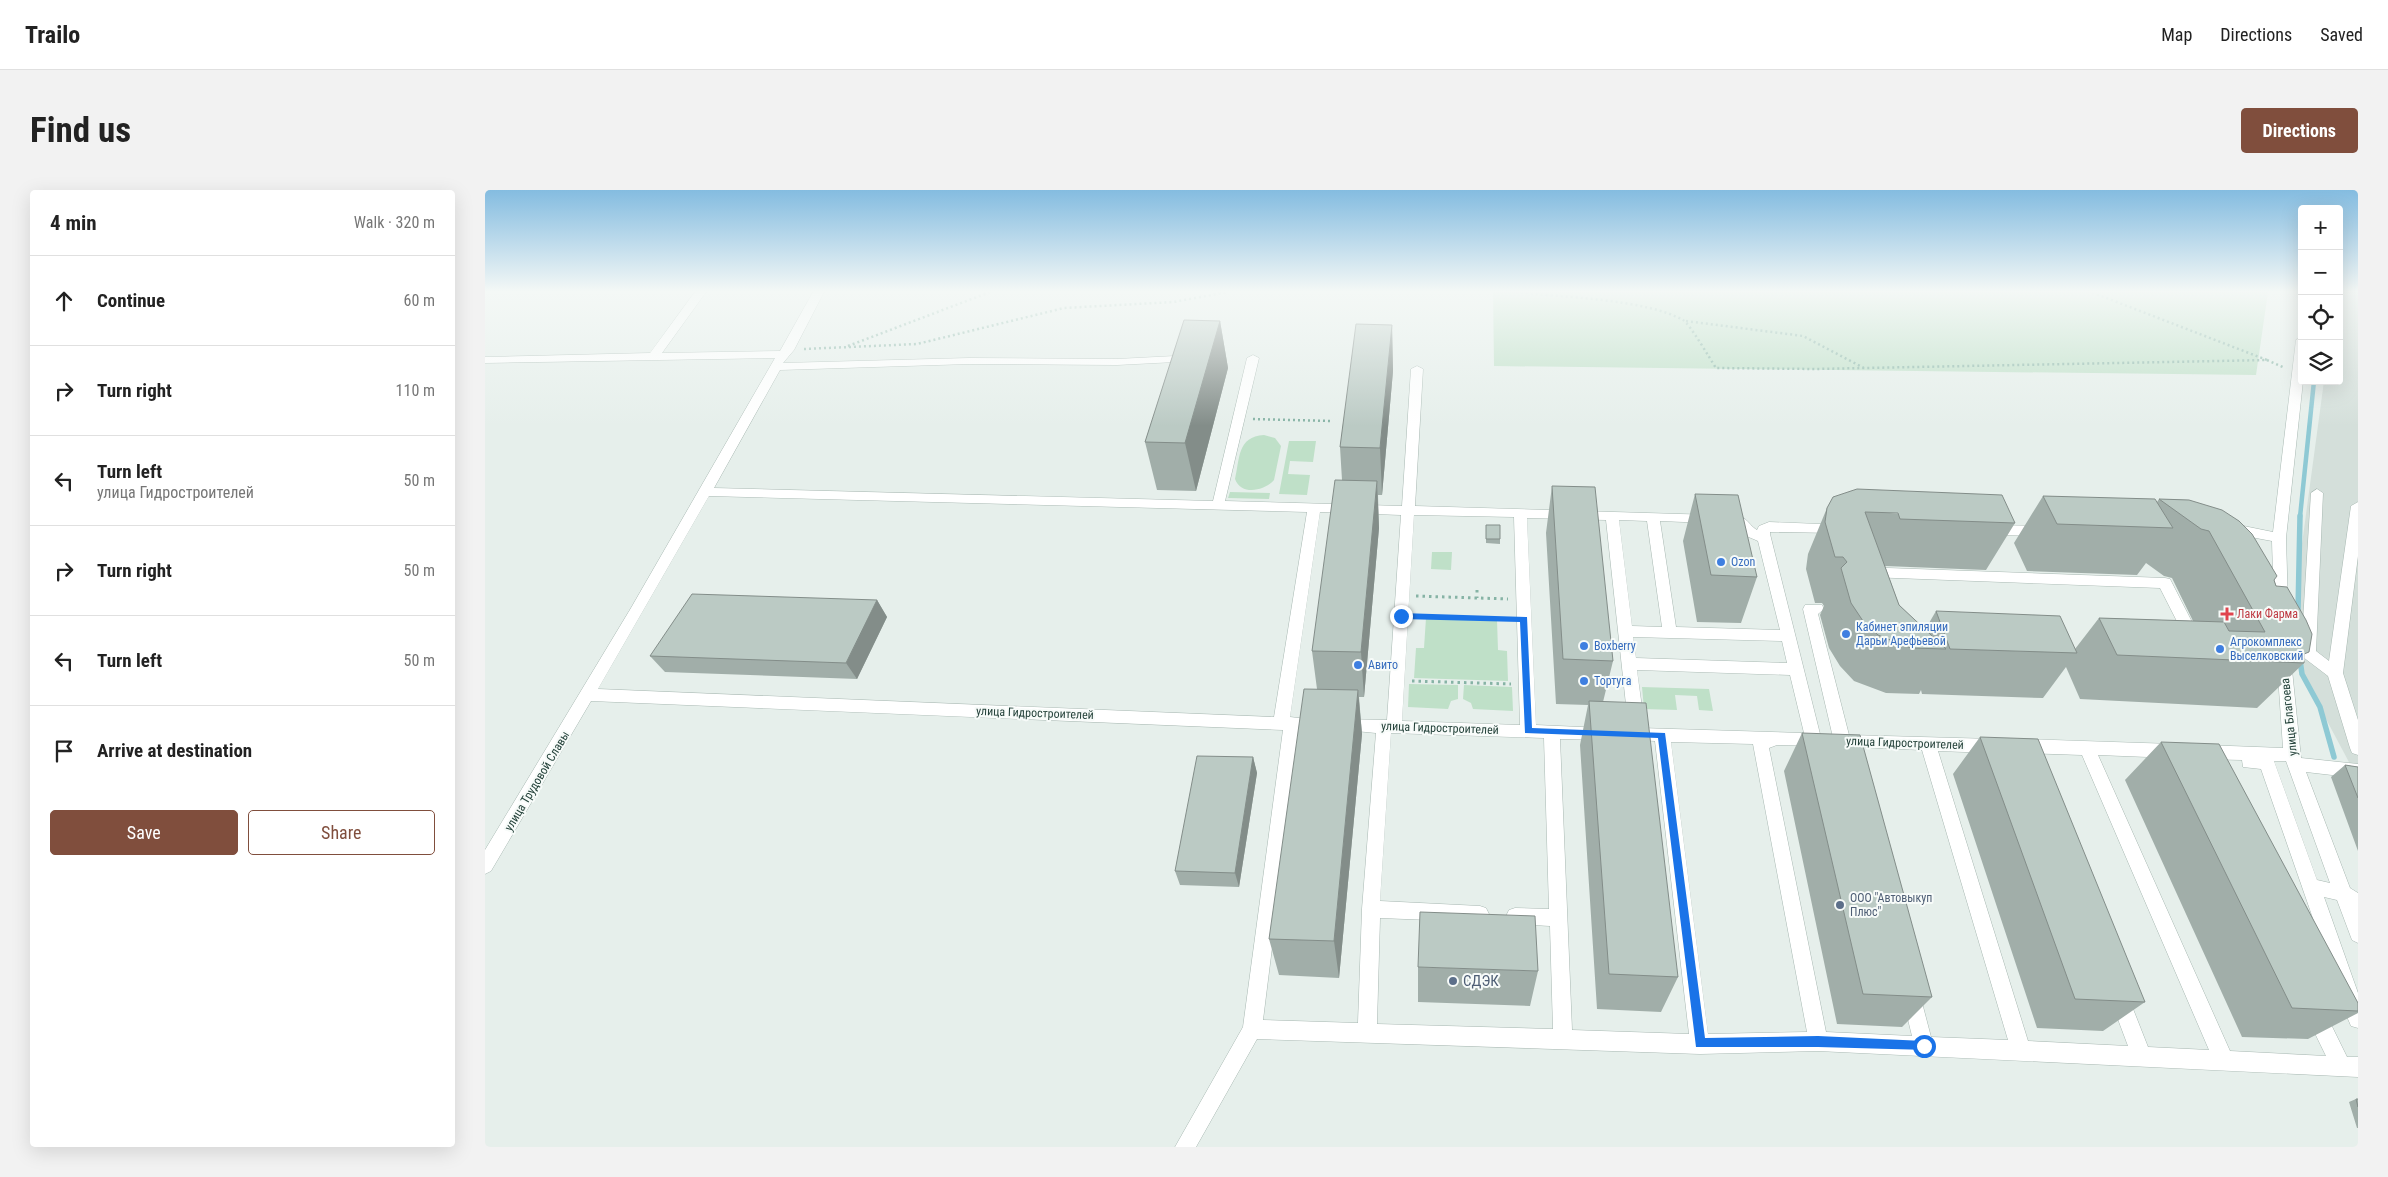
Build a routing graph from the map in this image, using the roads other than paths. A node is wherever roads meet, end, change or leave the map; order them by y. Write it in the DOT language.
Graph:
graph roads {
  1 [pos="668,337"];
  2 [pos="794,337"];
  3 [pos="785,352"];
  4 [pos="654,356"];
  5 [pos="1253,358"];
  6 [pos="1175,359"];
  7 [pos="485,360"];
  8 [pos="2298,366"];
  9 [pos="776,367"];
  10 [pos="1417,369"];
  11 [pos="706,492"];
  12 [pos="2317,493"];
  13 [pos="1218,505"];
  14 [pos="2358,506"];
  15 [pos="1314,508"];
  16 [pos="1408,510"];
  17 [pos="1520,513"];
  18 [pos="1612,516"];
  19 [pos="1653,517"];
  20 [pos="1855,528"];
  21 [pos="1975,530"];
  22 [pos="2218,530"];
  23 [pos="2055,531"];
  24 [pos="2279,538"];
  25 [pos="1765,539"];
  26 [pos="1817,609"];
  27 [pos="1866,609"];
  28 [pos="2281,622"];
  29 [pos="1625,632"];
  30 [pos="1670,633"];
  31 [pos="1788,636"];
  32 [pos="2283,650"];
  33 [pos="1629,664"];
  34 [pos="1797,669"];
  35 [pos="2335,673"];
  36 [pos="588,695"];
  37 [pos="1287,724"];
  38 [pos="2355,726"];
  39 [pos="1389,727"];
  40 [pos="1528,731"];
  41 [pos="1552,732"];
  42 [pos="1637,734"];
  43 [pos="1662,735"];
  44 [pos="1814,740"];
  45 [pos="1846,746"];
  46 [pos="1929,748"];
  47 [pos="2358,748"];
  48 [pos="2090,755"];
  49 [pos="2293,759"];
  50 [pos="2358,771"];
  51 [pos="485,866"];
  52 [pos="2313,887"];
  53 [pos="2342,893"];
  54 [pos="2358,902"];
  55 [pos="1371,909"];
  56 [pos="1559,918"];
  57 [pos="2358,934"];
  58 [pos="1907,980"];
  59 [pos="2113,983"];
  60 [pos="2307,996"];
  61 [pos="2358,1019"];
  62 [pos="1252,1029"];
  63 [pos="1367,1033"];
  64 [pos="1563,1039"];
  65 [pos="1818,1042"];
  66 [pos="1700,1044"];
  67 [pos="1924,1046"];
  68 [pos="2021,1051"];
  69 [pos="2142,1057"];
  70 [pos="2224,1060"];
  71 [pos="2350,1066"];
  72 [pos="1185,1147"];
  1 -- 4 [label="street"];
  2 -- 3 [label="street, улица Трудовой Славы"];
  3 -- 4 [label="street"];
  3 -- 9 [label="street, улица Трудовой Славы"];
  4 -- 7 [label="street"];
  5 -- 13 [label="street"];
  6 -- 9 [label="street"];
  8 -- 24 [label="street"];
  9 -- 11 [label="street, улица Трудовой Славы"];
  10 -- 16 [label="street"];
  11 -- 13 [label="street"];
  11 -- 36 [label="street, улица Трудовой Славы"];
  12 -- 35 [label="street"];
  13 -- 15 [label="street"];
  14 -- 35 [label="street"];
  15 -- 16 [label="street"];
  15 -- 37 [label="street"];
  16 -- 17 [label="street"];
  16 -- 39 [label="street"];
  17 -- 18 [label="street"];
  17 -- 40 [label="street"];
  18 -- 19 [label="street"];
  18 -- 29 [label="street"];
  19 -- 25 [label="street"];
  19 -- 30 [label="street"];
  20 -- 25 [label="street"];
  21 -- 23 [label="street"];
  22 -- 24 [label="street"];
  24 -- 28 [label="street"];
  25 -- 31 [label="street"];
  26 -- 45 [label="street"];
  27 -- 27 [label="street"];
  29 -- 30 [label="street"];
  29 -- 33 [label="street"];
  30 -- 31 [label="street"];
  31 -- 34 [label="street"];
  32 -- 49 [label="street, улица Благоева"];
  33 -- 34 [label="street"];
  33 -- 42 [label="street"];
  34 -- 44 [label="street"];
  35 -- 38 [label="street"];
  36 -- 37 [label="street, улица Гидростроителей"];
  36 -- 51 [label="street, улица Трудовой Славы"];
  37 -- 39 [label="street, улица Гидростроителей"];
  37 -- 62 [label="street"];
  38 -- 47 [label="street"];
  39 -- 40 [label="street, улица Гидростроителей"];
  39 -- 55 [label="street"];
  40 -- 41 [label="street, улица Гидростроителей"];
  41 -- 42 [label="street, улица Гидростроителей"];
  41 -- 56 [label="street"];
  42 -- 43 [label="street, улица Гидростроителей"];
  43 -- 44 [label="street, улица Гидростроителей"];
  43 -- 66 [label="street"];
  44 -- 45 [label="street, улица Гидростроителей"];
  45 -- 46 [label="street"];
  45 -- 49 [label="street, улица Гидростроителей"];
  45 -- 65 [label="street"];
  46 -- 48 [label="street"];
  46 -- 68 [label="street"];
  48 -- 52 [label="street"];
  48 -- 70 [label="street"];
  49 -- 50 [label="street, улица Гидростроителей"];
  49 -- 53 [label="street, улица Благоева"];
  52 -- 53 [label="street"];
  52 -- 61 [label="street"];
  53 -- 54 [label="street"];
  53 -- 57 [label="street, улица Благоева"];
  55 -- 56 [label="street"];
  55 -- 63 [label="street"];
  56 -- 64 [label="street"];
  58 -- 67 [label="street"];
  59 -- 69 [label="street"];
  60 -- 71 [label="street"];
  62 -- 63 [label="street"];
  62 -- 72 [label="street"];
  63 -- 64 [label="street"];
  64 -- 66 [label="street"];
  65 -- 66 [label="street"];
  65 -- 67 [label="street"];
  67 -- 68 [label="street"];
  68 -- 69 [label="street"];
  69 -- 70 [label="street"];
  70 -- 71 [label="street"];
}
